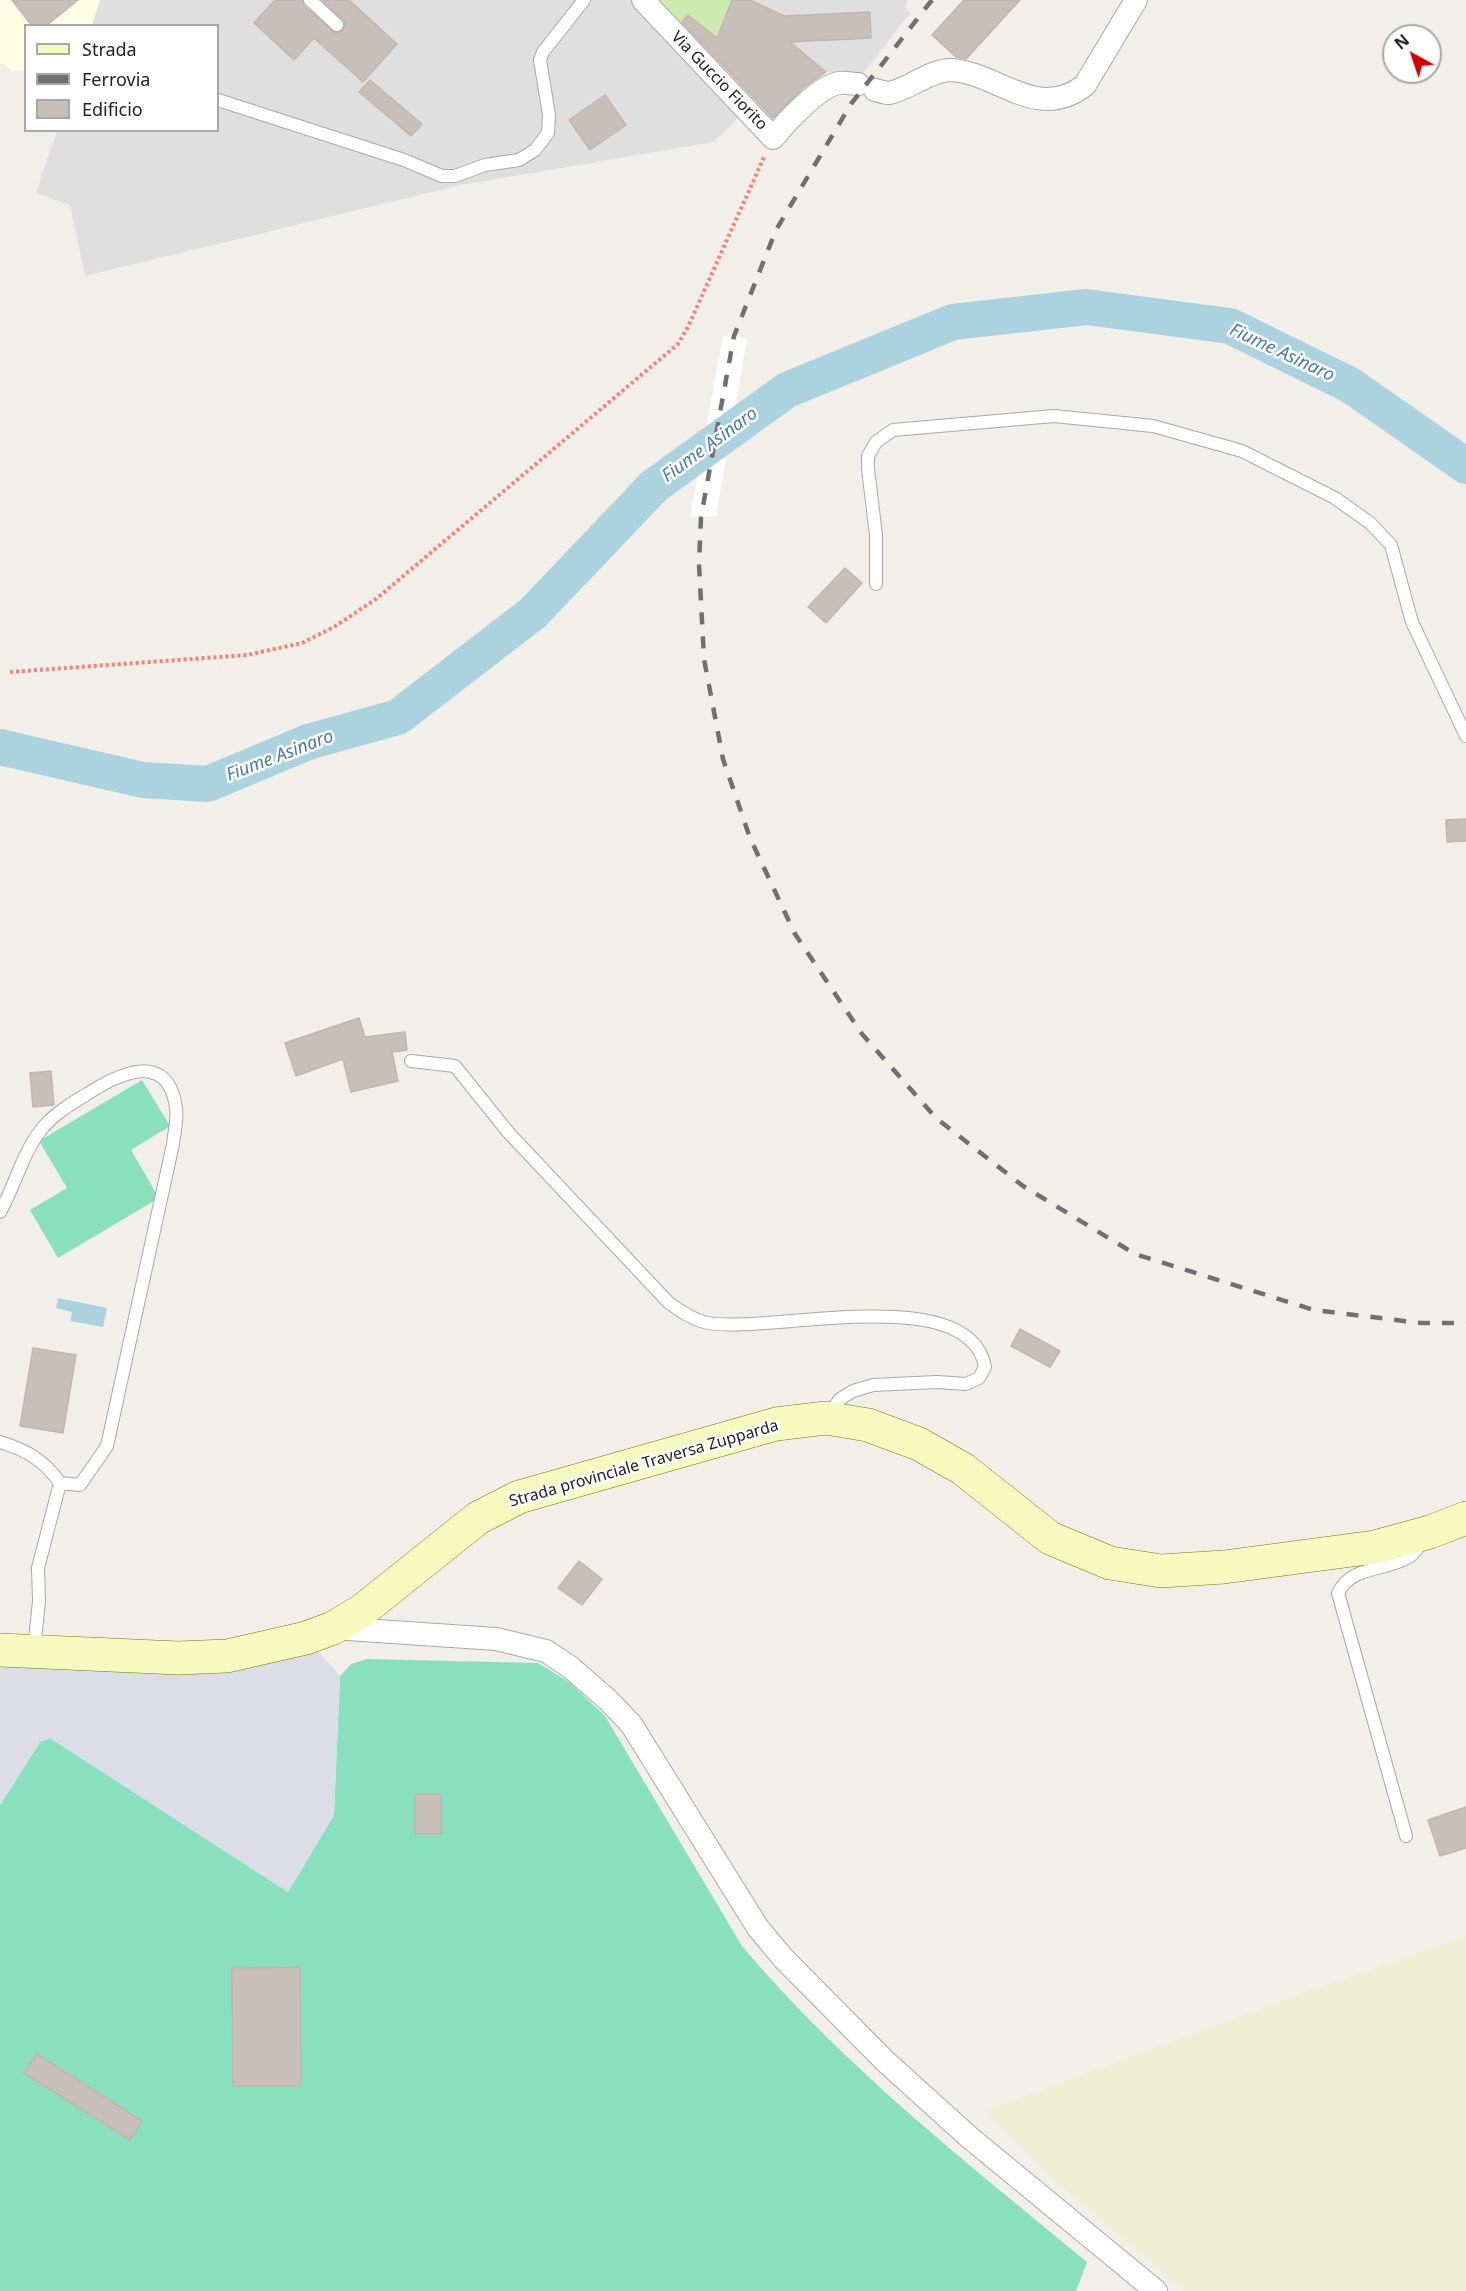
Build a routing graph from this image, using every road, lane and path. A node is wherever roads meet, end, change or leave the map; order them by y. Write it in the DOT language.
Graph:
graph roads {
  1 [pos="310,0"];
  2 [pos="584,0"];
  3 [pos="643,0"];
  4 [pos="1136,0"];
  5 [pos="337,25"];
  6 [pos="219,100"];
  7 [pos="773,138"];
  8 [pos="876,584"];
  9 [pos="10,672"];
  10 [pos="1466,736"];
  11 [pos="411,1061"];
  12 [pos="0,1212"];
  13 [pos="826,1418"];
  14 [pos="0,1442"];
  15 [pos="60,1483"];
  16 [pos="1466,1518"];
  17 [pos="1430,1533"];
  18 [pos="333,1628"];
  19 [pos="0,1650"];
  20 [pos="34,1652"];
  21 [pos="1406,1836"];
  22 [pos="1156,2291"];
  1 -- 5 [label="lane"];
  2 -- 6 [label="lane"];
  3 -- 7 [label="street, Via Guccio Fiorito"];
  4 -- 7 [label="street, Via Guccio Fiorito"];
  7 -- 9 [label="path"];
  8 -- 10 [label="lane"];
  11 -- 13 [label="lane"];
  12 -- 15 [label="lane"];
  13 -- 17 [label="main road, Strada provinciale Traversa Zupparda"];
  13 -- 18 [label="main road, Strada provinciale Traversa Zupparda"];
  14 -- 15 [label="lane"];
  15 -- 20 [label="lane"];
  16 -- 17 [label="main road, Strada provinciale Traversa Zupparda"];
  17 -- 21 [label="lane"];
  18 -- 20 [label="main road, Strada provinciale Traversa Zupparda"];
  18 -- 22 [label="street"];
  19 -- 20 [label="main road, Strada provinciale Traversa Zupparda"];
}
